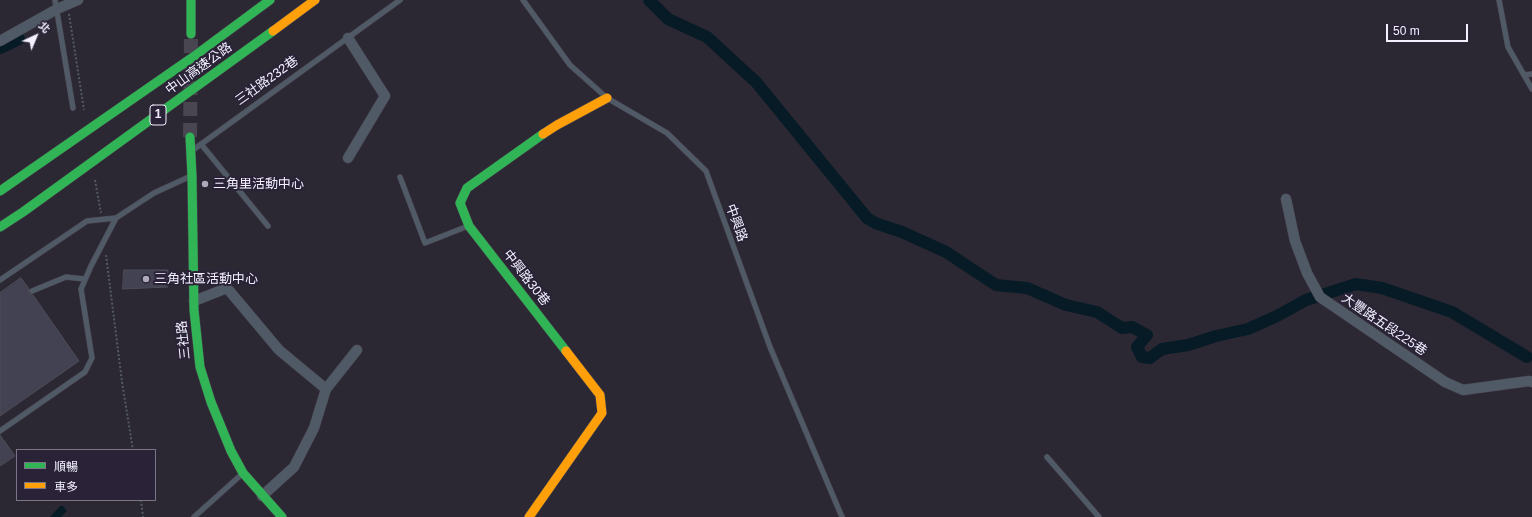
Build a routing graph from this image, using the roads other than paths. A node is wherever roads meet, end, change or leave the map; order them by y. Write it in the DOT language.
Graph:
graph roads {
  1 [pos="78,0"];
  2 [pos="191,0"];
  3 [pos="270,0"];
  4 [pos="315,0"];
  5 [pos="400,0"];
  6 [pos="523,0"];
  7 [pos="1499,0"];
  8 [pos="56,4"];
  9 [pos="191,34"];
  10 [pos="348,38"];
  11 [pos="0,41"];
  12 [pos="1532,74"];
  13 [pos="1524,75"];
  14 [pos="1532,89"];
  15 [pos="607,98"];
  16 [pos="72,108"];
  17 [pos="190,137"];
  18 [pos="201,144"];
  19 [pos="190,152"];
  20 [pos="348,158"];
  21 [pos="192,176"];
  22 [pos="400,177"];
  23 [pos="0,191"];
  24 [pos="1286,199"];
  25 [pos="116,218"];
  26 [pos="268,226"];
  27 [pos="469,226"];
  28 [pos="0,227"];
  29 [pos="85,279"];
  30 [pos="0,280"];
  31 [pos="32,291"];
  32 [pos="194,301"];
  33 [pos="356,350"];
  34 [pos="1532,382"];
  35 [pos="326,389"];
  36 [pos="0,431"];
  37 [pos="1047,456"];
  38 [pos="243,473"];
  39 [pos="262,496"];
  40 [pos="194,517"];
  41 [pos="282,517"];
  42 [pos="529,517"];
  43 [pos="842,517"];
  44 [pos="1099,517"];
  1 -- 8 [label="street"];
  2 -- 9 [label="main road"];
  3 -- 23 [label="main road, 中山高速公路 / 1"];
  4 -- 28 [label="main road, 中山高速公路 / 1"];
  5 -- 10 [label="lane, 三社路232巷"];
  6 -- 15 [label="lane, 中興路"];
  7 -- 13 [label="lane"];
  8 -- 11 [label="street"];
  8 -- 16 [label="lane"];
  10 -- 18 [label="lane, 三社路232巷"];
  10 -- 20 [label="street"];
  12 -- 13 [label="lane"];
  13 -- 14 [label="lane"];
  15 -- 27 [label="main road, 中興路30巷"];
  15 -- 43 [label="lane, 中興路"];
  17 -- 19 [label="main road, 三社路"];
  18 -- 19 [label="lane, 三社路232巷"];
  18 -- 26 [label="lane"];
  19 -- 21 [label="main road, 三社路"];
  21 -- 25 [label="lane"];
  21 -- 32 [label="main road, 三社路"];
  22 -- 27 [label="lane"];
  24 -- 34 [label="street, 大豐路五段225巷"];
  25 -- 29 [label="lane"];
  25 -- 30 [label="lane"];
  27 -- 42 [label="main road, 中興路30巷"];
  29 -- 31 [label="lane"];
  29 -- 36 [label="lane"];
  32 -- 35 [label="street"];
  32 -- 38 [label="main road, 三社路"];
  33 -- 35 [label="street"];
  35 -- 39 [label="street"];
  37 -- 44 [label="lane"];
  38 -- 39 [label="main road, 三社路"];
  38 -- 40 [label="lane"];
  39 -- 41 [label="main road, 三社路"];
}
